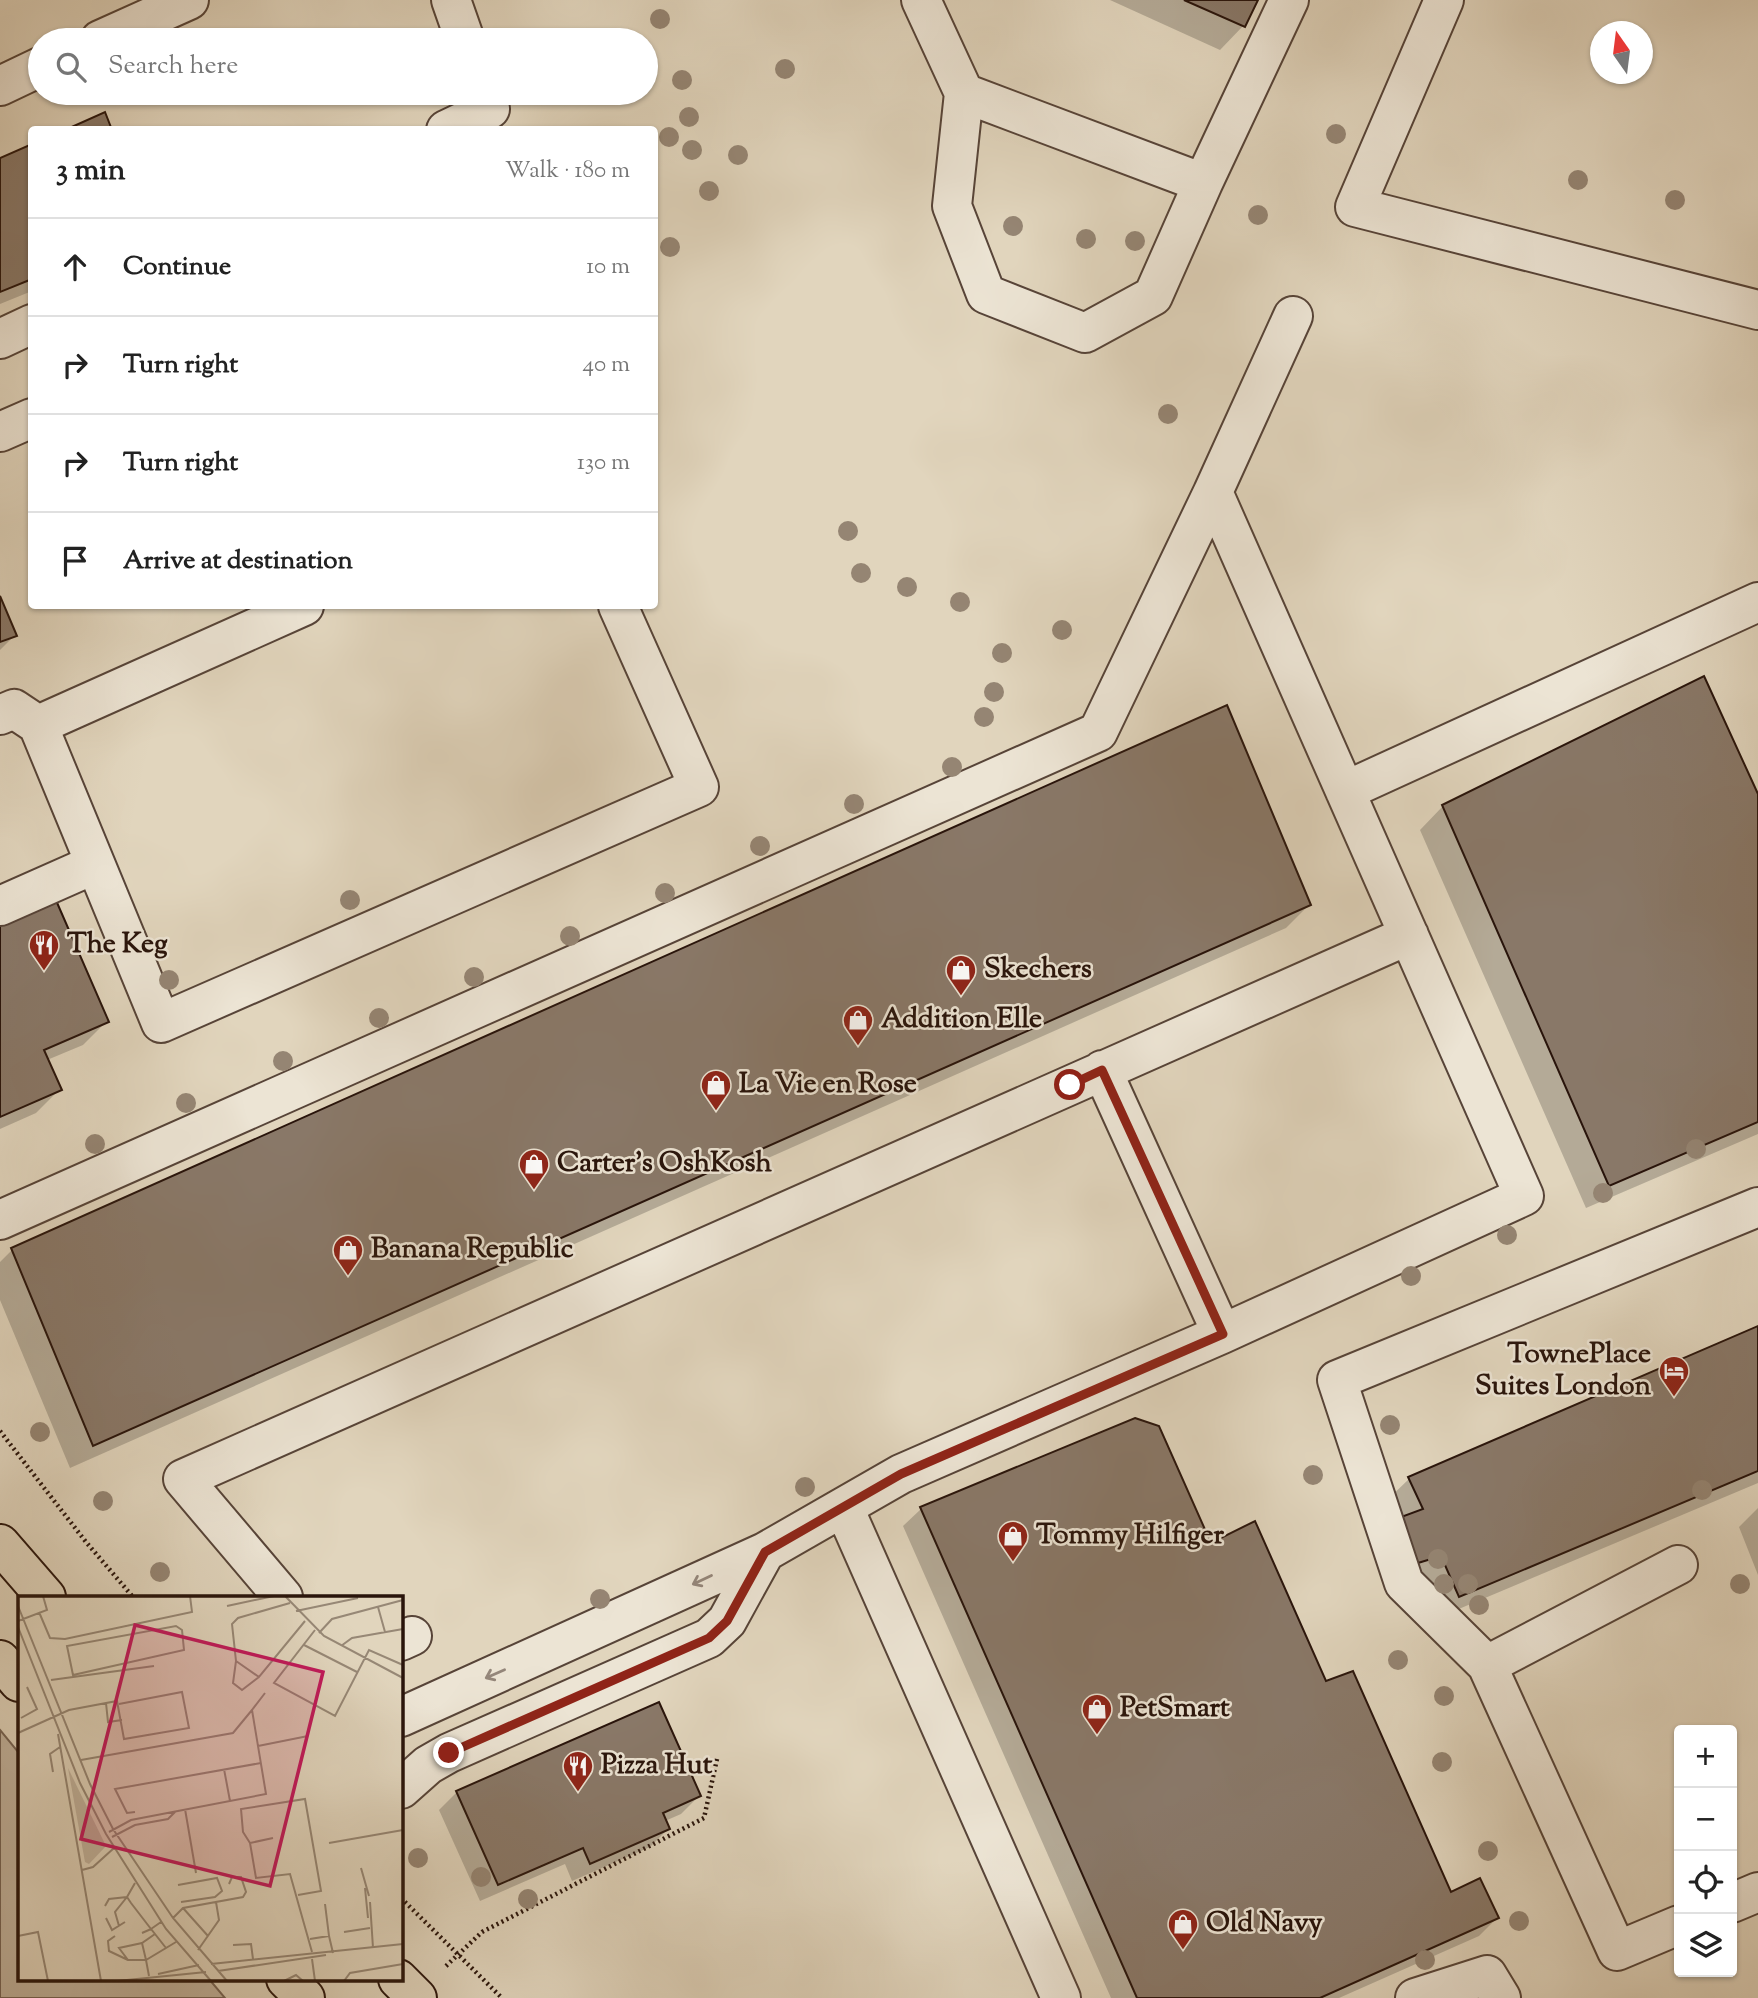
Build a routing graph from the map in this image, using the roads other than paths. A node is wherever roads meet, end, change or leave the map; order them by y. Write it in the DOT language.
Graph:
graph roads {
  1 [pos="188,0"];
  2 [pos="451,0"];
  3 [pos="921,0"];
  4 [pos="1289,0"];
  5 [pos="1444,0"];
  6 [pos="126,28"];
  7 [pos="461,28"];
  8 [pos="28,73"];
  9 [pos="0,86"];
  10 [pos="964,93"];
  11 [pos="488,105"];
  12 [pos="454,126"];
  13 [pos="1203,183"];
  14 [pos="1758,310"];
  15 [pos="1293,316"];
  16 [pos="28,326"];
  17 [pos="0,339"];
  18 [pos="28,420"];
  19 [pos="0,432"];
  20 [pos="1213,492"];
  21 [pos="1758,602"];
  22 [pos="297,609"];
  23 [pos="619,609"];
  24 [pos="0,715"];
  25 [pos="38,725"];
  26 [pos="1345,790"];
  27 [pos="95,864"];
  28 [pos="0,906"];
  29 [pos="1409,935"];
  30 [pos="1102,1070"];
  31 [pos="1758,1207"];
  32 [pos="0,1220"];
  33 [pos="1223,1334"];
  34 [pos="844,1508"];
  35 [pos="0,1544"];
  36 [pos="765,1552"];
  37 [pos="1678,1565"];
  38 [pos="45,1596"];
  39 [pos="282,1596"];
  40 [pos="0,1660"];
  41 [pos="1487,1665"];
  42 [pos="18,1681"];
  43 [pos="402,1717"];
  44 [pos="402,1788"];
  45 [pos="1758,1892"];
  46 [pos="1737,1901"];
  47 [pos="1674,1927"];
  48 [pos="287,1980"];
  49 [pos="306,1998"];
  50 [pos="1061,1998"];
  51 [pos="1415,1998"];
  52 [pos="1501,1998"];
  1 -- 6 [label="lane"];
  2 -- 7 [label="lane"];
  3 -- 10 [label="lane"];
  4 -- 13 [label="lane"];
  5 -- 14 [label="lane"];
  8 -- 9 [label="lane"];
  10 -- 13 [label="lane"];
  10 -- 13 [label="lane"];
  11 -- 12 [label="lane"];
  15 -- 20 [label="lane"];
  16 -- 17 [label="lane"];
  18 -- 19 [label="lane"];
  20 -- 26 [label="lane"];
  20 -- 32 [label="lane"];
  21 -- 26 [label="lane"];
  22 -- 25 [label="lane"];
  23 -- 27 [label="lane"];
  24 -- 25 [label="lane"];
  25 -- 27 [label="lane"];
  26 -- 29 [label="lane"];
  27 -- 28 [label="lane"];
  29 -- 30 [label="lane"];
  29 -- 33 [label="lane"];
  30 -- 33 [label="lane"];
  30 -- 39 [label="lane"];
  31 -- 41 [label="lane"];
  33 -- 34 [label="lane"];
  34 -- 36 [label="lane"];
  34 -- 50 [label="lane"];
  35 -- 38 [label="main road"];
  36 -- 43 [label="lane, one-way"];
  36 -- 44 [label="lane"];
  37 -- 41 [label="lane"];
  40 -- 42 [label="main road"];
  41 -- 47 [label="lane"];
  45 -- 46 [label="lane"];
  48 -- 49 [label="main road"];
  51 -- 52 [label="lane"];
}
